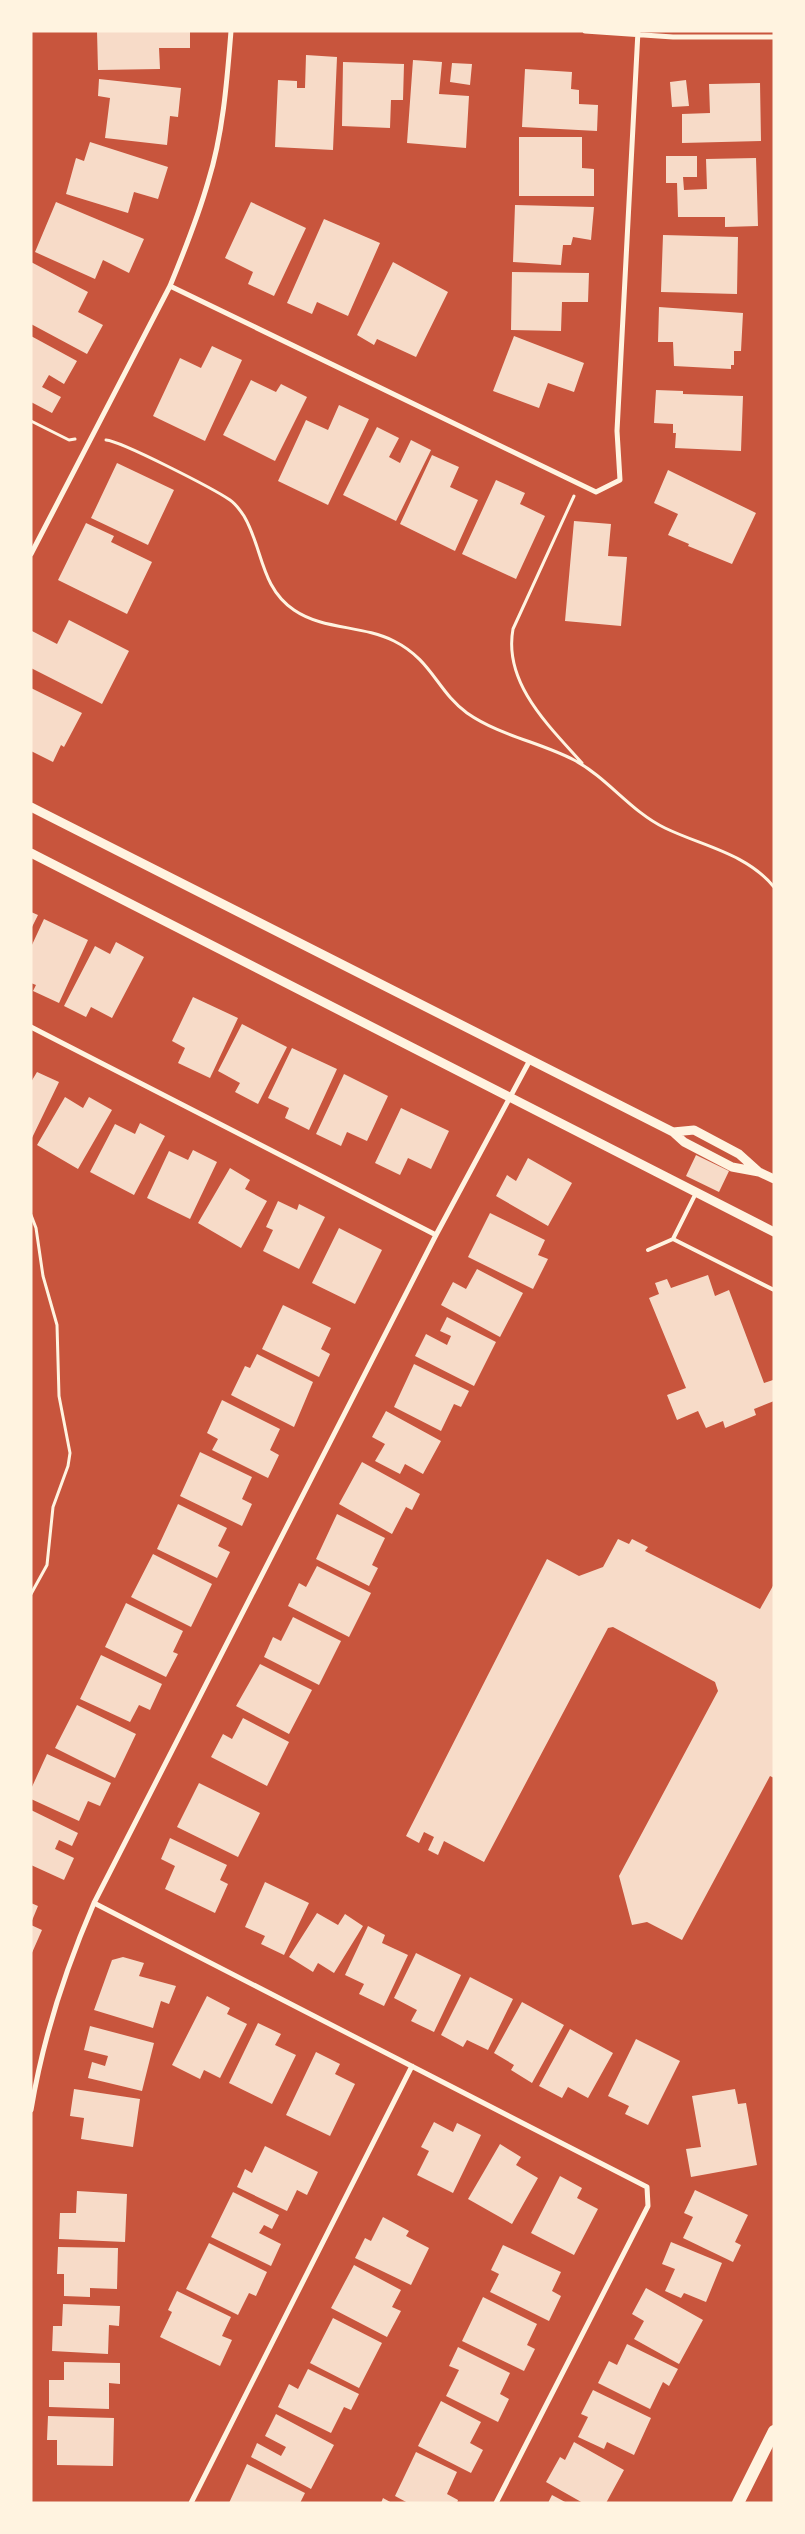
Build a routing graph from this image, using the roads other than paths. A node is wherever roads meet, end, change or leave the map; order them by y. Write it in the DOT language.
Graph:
graph roads {
  1 [pos="230,31"];
  2 [pos="586,31"];
  3 [pos="638,33"];
  4 [pos="774,37"];
  5 [pos="170,286"];
  6 [pos="31,554"];
  7 [pos="31,807"];
  8 [pos="31,853"];
  9 [pos="31,1028"];
  10 [pos="530,1060"];
  11 [pos="510,1099"];
  12 [pos="673,1132"];
  13 [pos="760,1172"];
  14 [pos="774,1179"];
  15 [pos="696,1193"];
  16 [pos="774,1232"];
  17 [pos="436,1236"];
  18 [pos="673,1239"];
  19 [pos="648,1250"];
  20 [pos="774,1290"];
  21 [pos="94,1903"];
  22 [pos="412,2066"];
  23 [pos="31,2110"];
  24 [pos="774,2431"];
  25 [pos="190,2503"];
  26 [pos="496,2503"];
  27 [pos="738,2503"];
  1 -- 5 [label="street"];
  2 -- 3 [label="street"];
  3 -- 4 [label="street"];
  3 -- 5 [label="street"];
  5 -- 6 [label="street"];
  7 -- 10 [label="street"];
  8 -- 11 [label="street"];
  9 -- 17 [label="street"];
  10 -- 11 [label="street"];
  10 -- 12 [label="street"];
  11 -- 15 [label="street"];
  11 -- 17 [label="street"];
  12 -- 13 [label="street"];
  12 -- 13 [label="street"];
  13 -- 14 [label="street"];
  15 -- 16 [label="street"];
  15 -- 18 [label="lane"];
  17 -- 21 [label="street"];
  18 -- 19 [label="lane"];
  18 -- 20 [label="lane"];
  21 -- 22 [label="street"];
  21 -- 23 [label="street"];
  22 -- 25 [label="street"];
  22 -- 26 [label="street"];
  24 -- 27 [label="main road"];
}
